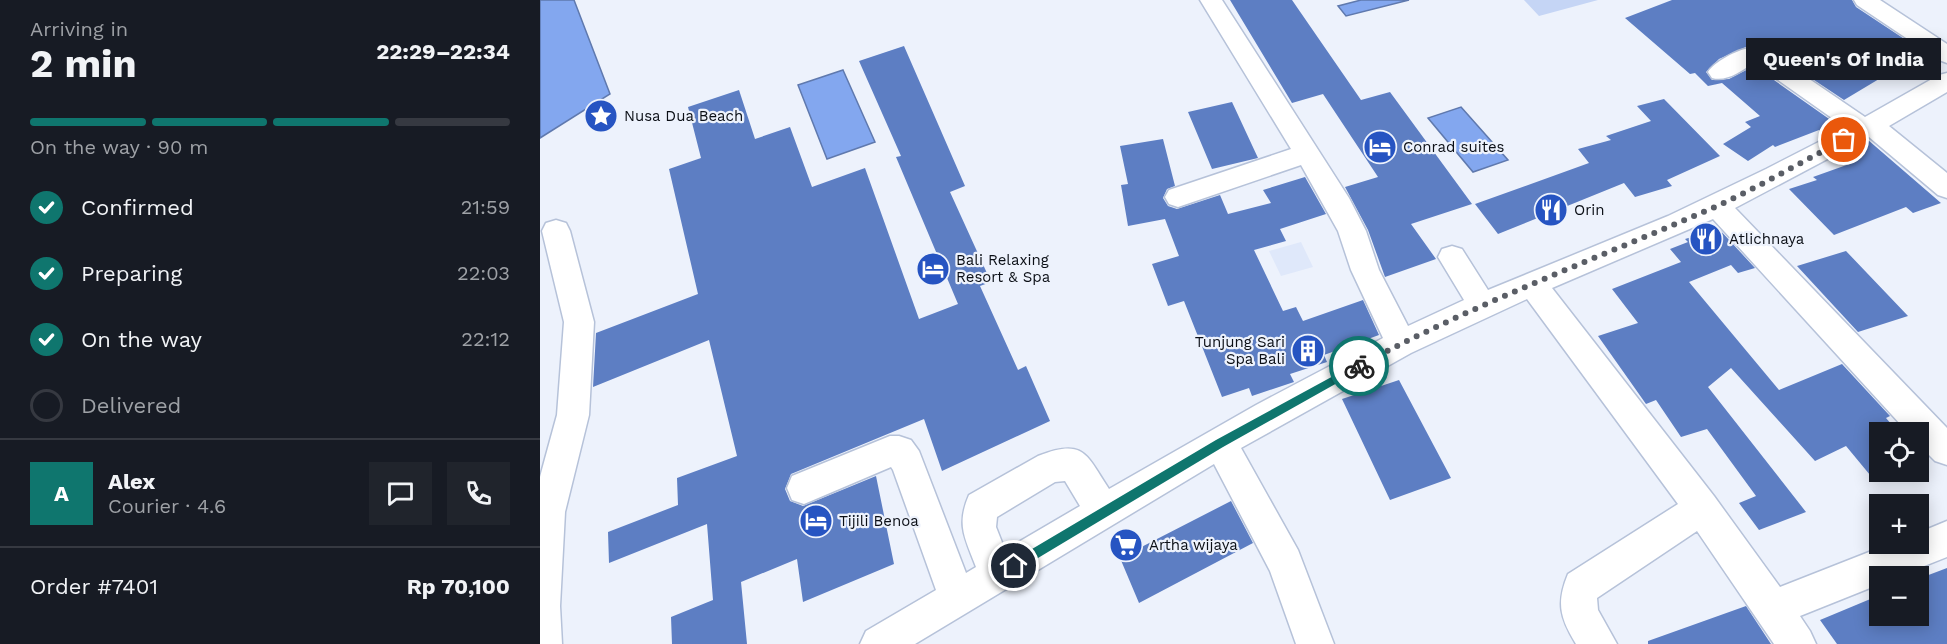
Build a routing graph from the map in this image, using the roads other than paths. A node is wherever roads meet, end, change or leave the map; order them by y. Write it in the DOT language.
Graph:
graph roads {
  1 [pos="1211,0"];
  2 [pos="1865,0"];
  3 [pos="1877,0"];
  4 [pos="1947,45"];
  5 [pos="1947,55"];
  6 [pos="1720,72"];
  7 [pos="1947,81"];
  8 [pos="1868,127"];
  9 [pos="1307,153"];
  10 [pos="1947,188"];
  11 [pos="1178,197"];
  12 [pos="1717,206"];
  13 [pos="556,231"];
  14 [pos="1452,257"];
  15 [pos="1532,284"];
  16 [pos="1483,306"];
  17 [pos="1401,343"];
  18 [pos="1220,443"];
  19 [pos="1947,450"];
  20 [pos="804,488"];
  21 [pos="1702,508"];
  22 [pos="1103,512"];
  23 [pos="1947,539"];
  24 [pos="998,575"];
  25 [pos="958,599"];
  26 [pos="1772,609"];
  27 [pos="543,644"];
  28 [pos="879,644"];
  29 [pos="1315,644"];
  30 [pos="1598,644"];
  31 [pos="1797,644"];
  1 -- 9 [label="street"];
  2 -- 5 [label="street"];
  3 -- 4 [label="street"];
  6 -- 8 [label="street"];
  7 -- 8 [label="street"];
  8 -- 10 [label="street"];
  8 -- 12 [label="street"];
  9 -- 11 [label="street"];
  9 -- 17 [label="street"];
  12 -- 15 [label="street"];
  12 -- 19 [label="street"];
  13 -- 27 [label="street"];
  14 -- 16 [label="street"];
  15 -- 16 [label="street"];
  15 -- 21 [label="street"];
  16 -- 17 [label="street"];
  17 -- 18 [label="street"];
  18 -- 22 [label="street"];
  18 -- 29 [label="street"];
  20 -- 25 [label="street"];
  21 -- 26 [label="street"];
  21 -- 30 [label="street"];
  22 -- 24 [label="street"];
  22 -- 24 [label="street"];
  23 -- 26 [label="street"];
  24 -- 25 [label="street"];
  25 -- 28 [label="street"];
  26 -- 31 [label="street"];
}
